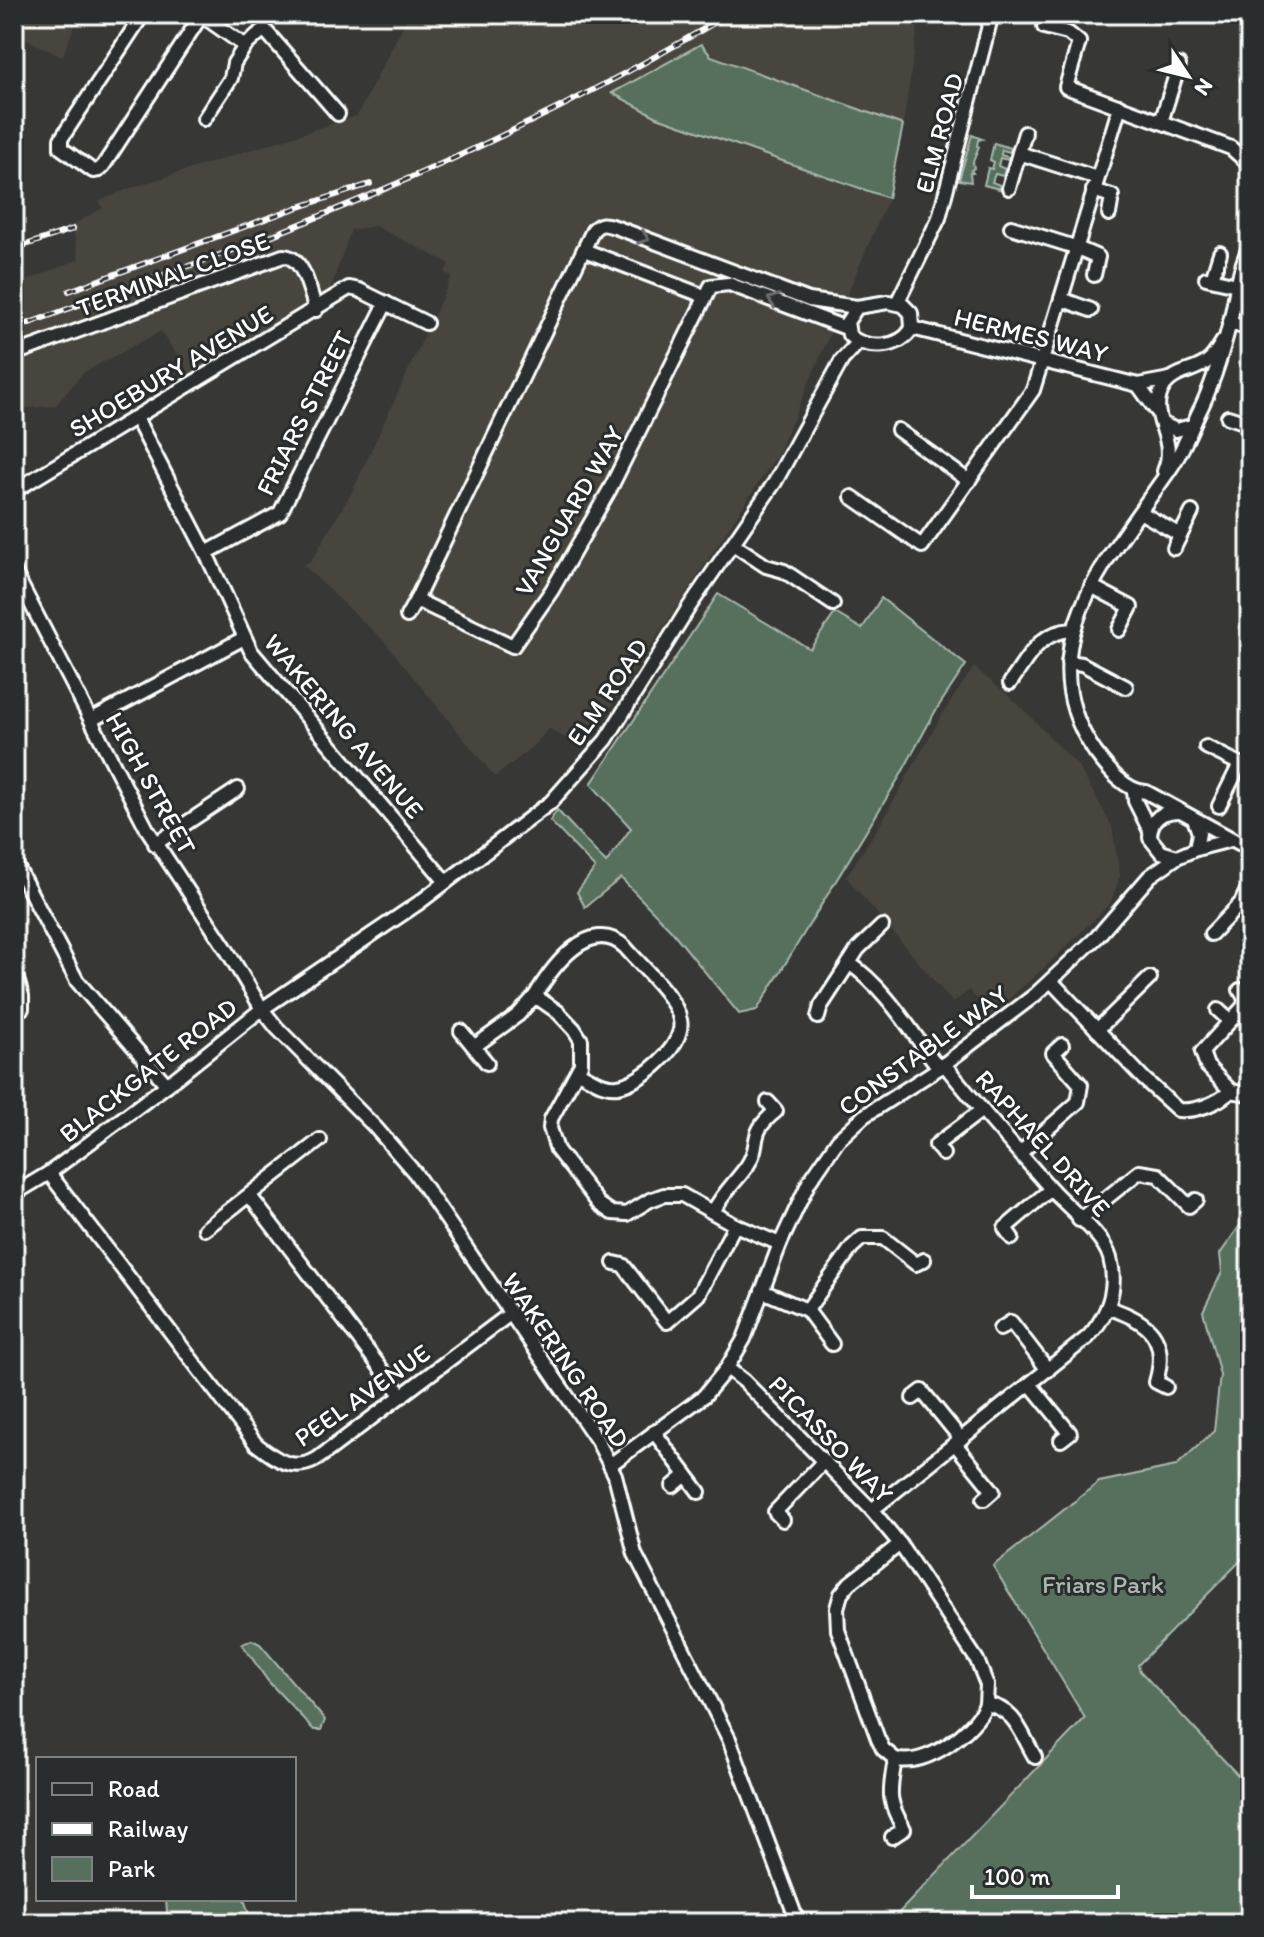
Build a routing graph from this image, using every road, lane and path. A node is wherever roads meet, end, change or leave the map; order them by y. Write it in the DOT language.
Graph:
graph roads {
  1 [pos="143,14"];
  2 [pos="992,14"];
  3 [pos="201,15"];
  4 [pos="1044,27"];
  5 [pos="245,46"];
  6 [pos="1179,65"];
  7 [pos="1051,82"];
  8 [pos="1066,87"];
  9 [pos="1120,106"];
  10 [pos="338,114"];
  11 [pos="204,119"];
  12 [pos="1161,122"];
  13 [pos="1025,133"];
  14 [pos="1250,148"];
  15 [pos="1019,153"];
  16 [pos="1249,164"];
  17 [pos="1095,184"];
  18 [pos="1009,188"];
  19 [pos="1109,214"];
  20 [pos="1011,227"];
  21 [pos="1250,246"];
  22 [pos="1075,247"];
  23 [pos="584,250"];
  24 [pos="1220,253"];
  25 [pos="1094,275"];
  26 [pos="752,277"];
  27 [pos="1237,285"];
  28 [pos="746,291"];
  29 [pos="704,296"];
  30 [pos="1061,299"];
  31 [pos="386,303"];
  32 [pos="897,303"];
  33 [pos="857,307"];
  34 [pos="316,310"];
  35 [pos="1091,310"];
  36 [pos="426,323"];
  37 [pos="1230,323"];
  38 [pos="846,328"];
  39 [pos="912,328"];
  40 [pos="1250,329"];
  41 [pos="1225,339"];
  42 [pos="858,343"];
  43 [pos="14,354"];
  44 [pos="1042,359"];
  45 [pos="1183,373"];
  46 [pos="1170,379"];
  47 [pos="1138,385"];
  48 [pos="1206,394"];
  49 [pos="1156,410"];
  50 [pos="1228,417"];
  51 [pos="136,418"];
  52 [pos="1163,424"];
  53 [pos="1250,424"];
  54 [pos="1192,426"];
  55 [pos="898,430"];
  56 [pos="969,481"];
  57 [pos="1157,486"];
  58 [pos="14,491"];
  59 [pos="852,497"];
  60 [pos="1140,512"];
  61 [pos="1192,512"];
  62 [pos="1180,535"];
  63 [pos="733,544"];
  64 [pos="922,546"];
  65 [pos="1174,548"];
  66 [pos="206,553"];
  67 [pos="914,558"];
  68 [pos="14,571"];
  69 [pos="831,586"];
  70 [pos="1091,586"];
  71 [pos="1138,594"];
  72 [pos="416,600"];
  73 [pos="1131,607"];
  74 [pos="407,616"];
  75 [pos="1072,630"];
  76 [pos="1119,630"];
  77 [pos="244,638"];
  78 [pos="1068,662"];
  79 [pos="1010,683"];
  80 [pos="1126,687"];
  81 [pos="91,720"];
  82 [pos="1236,744"];
  83 [pos="1206,747"];
  84 [pos="1240,764"];
  85 [pos="238,789"];
  86 [pos="1134,791"];
  87 [pos="1219,806"];
  88 [pos="1180,811"];
  89 [pos="1194,819"];
  90 [pos="1150,831"];
  91 [pos="1231,840"];
  92 [pos="155,844"];
  93 [pos="1154,846"];
  94 [pos="1196,849"];
  95 [pos="1250,849"];
  96 [pos="1177,857"];
  97 [pos="14,861"];
  98 [pos="1150,876"];
  99 [pos="446,882"];
  100 [pos="1250,884"];
  101 [pos="882,926"];
  102 [pos="1211,934"];
  103 [pos="849,963"];
  104 [pos="14,969"];
  105 [pos="1150,978"];
  106 [pos="1051,981"];
  107 [pos="1240,990"];
  108 [pos="535,996"];
  109 [pos="262,1009"];
  110 [pos="1218,1010"];
  111 [pos="14,1011"];
  112 [pos="818,1017"];
  113 [pos="1230,1021"];
  114 [pos="1097,1030"];
  115 [pos="461,1031"];
  116 [pos="475,1046"];
  117 [pos="1043,1062"];
  118 [pos="487,1063"];
  119 [pos="941,1066"];
  120 [pos="578,1072"];
  121 [pos="167,1085"];
  122 [pos="1231,1091"];
  123 [pos="1247,1094"];
  124 [pos="982,1110"];
  125 [pos="776,1112"];
  126 [pos="320,1140"];
  127 [pos="935,1145"];
  128 [pos="1020,1153"];
  129 [pos="49,1173"];
  130 [pos="1051,1189"];
  131 [pos="16,1190"];
  132 [pos="250,1196"];
  133 [pos="1188,1207"];
  134 [pos="713,1212"];
  135 [pos="1079,1220"];
  136 [pos="735,1225"];
  137 [pos="1004,1228"];
  138 [pos="205,1229"];
  139 [pos="780,1244"];
  140 [pos="614,1263"];
  141 [pos="905,1273"];
  142 [pos="762,1291"];
  143 [pos="1109,1308"];
  144 [pos="807,1310"];
  145 [pos="510,1314"];
  146 [pos="835,1322"];
  147 [pos="1011,1322"];
  148 [pos="822,1331"];
  149 [pos="832,1344"];
  150 [pos="727,1368"];
  151 [pos="1048,1370"];
  152 [pos="1155,1382"];
  153 [pos="1030,1384"];
  154 [pos="923,1390"];
  155 [pos="402,1396"];
  156 [pos="241,1423"];
  157 [pos="229,1432"];
  158 [pos="654,1432"];
  159 [pos="1070,1432"];
  160 [pos="958,1442"];
  161 [pos="823,1462"];
  162 [pos="610,1465"];
  163 [pos="686,1475"];
  164 [pos="673,1486"];
  165 [pos="993,1491"];
  166 [pos="699,1492"];
  167 [pos="872,1510"];
  168 [pos="775,1512"];
  169 [pos="900,1544"];
  170 [pos="986,1704"];
  171 [pos="1018,1757"];
  172 [pos="895,1759"];
  173 [pos="892,1837"];
  174 [pos="798,1923"];
  1 -- 3 [label="street"];
  2 -- 32 [label="street, ELM ROAD"];
  3 -- 5 [label="street"];
  4 -- 8 [label="street"];
  5 -- 10 [label="street"];
  5 -- 11 [label="street"];
  6 -- 12 [label="street"];
  7 -- 8 [label="street"];
  8 -- 9 [label="street"];
  9 -- 12 [label="street"];
  9 -- 17 [label="street"];
  12 -- 16 [label="street"];
  13 -- 15 [label="street"];
  14 -- 16 [label="street"];
  15 -- 17 [label="street"];
  15 -- 18 [label="street"];
  17 -- 19 [label="street"];
  17 -- 22 [label="street"];
  20 -- 22 [label="street"];
  21 -- 27 [label="street"];
  22 -- 25 [label="street"];
  22 -- 30 [label="street"];
  23 -- 26 [label="street, one-way"];
  23 -- 29 [label="street"];
  23 -- 72 [label="street"];
  24 -- 27 [label="street"];
  26 -- 28 [label="street"];
  26 -- 33 [label="street"];
  27 -- 37 [label="street"];
  28 -- 29 [label="street"];
  38 -- 28 [label="street, one-way"];
  29 -- 72 [label="street, VANGUARD WAY"];
  30 -- 35 [label="street"];
  30 -- 44 [label="street"];
  31 -- 34 [label="street, SHOEBURY AVENUE"];
  31 -- 36 [label="street"];
  31 -- 66 [label="street, FRIARS STREET"];
  32 -- 33 [label="street"];
  32 -- 39 [label="street"];
  33 -- 38 [label="street"];
  34 -- 43 [label="street, TERMINAL CLOSE"];
  34 -- 51 [label="street, SHOEBURY AVENUE"];
  37 -- 40 [label="street"];
  37 -- 41 [label="street"];
  38 -- 42 [label="street"];
  39 -- 42 [label="street"];
  39 -- 44 [label="street, HERMES WAY"];
  41 -- 45 [label="street"];
  41 -- 48 [label="street"];
  42 -- 63 [label="street, ELM ROAD"];
  44 -- 47 [label="street, HERMES WAY"];
  44 -- 56 [label="street"];
  45 -- 46 [label="street"];
  45 -- 48 [label="street"];
  46 -- 47 [label="street, HERMES WAY"];
  46 -- 49 [label="street"];
  47 -- 49 [label="street, HERMES WAY"];
  48 -- 54 [label="street"];
  49 -- 52 [label="street"];
  50 -- 53 [label="street"];
  51 -- 58 [label="street, SHOEBURY AVENUE"];
  51 -- 66 [label="street, WAKERING AVENUE"];
  52 -- 54 [label="street"];
  52 -- 57 [label="street"];
  54 -- 57 [label="street"];
  55 -- 56 [label="street"];
  56 -- 64 [label="street"];
  57 -- 60 [label="street"];
  59 -- 64 [label="street"];
  60 -- 62 [label="street"];
  60 -- 70 [label="street"];
  61 -- 62 [label="street"];
  62 -- 65 [label="street"];
  63 -- 69 [label="street"];
  63 -- 99 [label="street, ELM ROAD"];
  64 -- 67 [label="street"];
  66 -- 77 [label="street, WAKERING AVENUE"];
  68 -- 81 [label="street, HIGH STREET"];
  70 -- 73 [label="street"];
  70 -- 75 [label="street"];
  71 -- 73 [label="street"];
  72 -- 74 [label="street"];
  73 -- 76 [label="street"];
  75 -- 78 [label="street"];
  75 -- 79 [label="street"];
  77 -- 81 [label="street"];
  77 -- 99 [label="street, WAKERING AVENUE"];
  78 -- 80 [label="street"];
  78 -- 86 [label="street"];
  81 -- 92 [label="street, HIGH STREET"];
  82 -- 84 [label="street"];
  83 -- 84 [label="street"];
  84 -- 87 [label="street"];
  85 -- 92 [label="street"];
  86 -- 88 [label="street"];
  86 -- 90 [label="street"];
  88 -- 89 [label="street"];
  88 -- 90 [label="street"];
  89 -- 91 [label="street"];
  89 -- 94 [label="street"];
  90 -- 93 [label="street"];
  91 -- 94 [label="street"];
  91 -- 95 [label="street"];
  92 -- 109 [label="street, HIGH STREET"];
  93 -- 96 [label="street"];
  93 -- 98 [label="street"];
  94 -- 96 [label="street"];
  96 -- 98 [label="street, CONSTABLE WAY"];
  97 -- 121 [label="street"];
  98 -- 106 [label="street, CONSTABLE WAY"];
  99 -- 109 [label="street, ELM ROAD"];
  100 -- 102 [label="street"];
  101 -- 103 [label="street"];
  103 -- 112 [label="street"];
  103 -- 119 [label="street, RAPHAEL DRIVE"];
  104 -- 111 [label="street"];
  105 -- 114 [label="street"];
  106 -- 114 [label="street"];
  106 -- 119 [label="street, CONSTABLE WAY"];
  107 -- 113 [label="street"];
  108 -- 116 [label="street"];
  108 -- 120 [label="street"];
  108 -- 120 [label="street"];
  109 -- 121 [label="street, BLACKGATE ROAD"];
  109 -- 145 [label="street, WAKERING ROAD"];
  110 -- 113 [label="street"];
  113 -- 122 [label="street"];
  114 -- 122 [label="street"];
  115 -- 116 [label="street"];
  116 -- 118 [label="street"];
  117 -- 128 [label="street"];
  119 -- 124 [label="street, RAPHAEL DRIVE"];
  119 -- 139 [label="street, CONSTABLE WAY"];
  120 -- 134 [label="street"];
  121 -- 129 [label="street, BLACKGATE ROAD"];
  122 -- 123 [label="street"];
  124 -- 127 [label="street"];
  124 -- 128 [label="street, RAPHAEL DRIVE"];
  125 -- 134 [label="street"];
  126 -- 132 [label="street"];
  128 -- 130 [label="street, RAPHAEL DRIVE"];
  129 -- 131 [label="street, BLACKGATE ROAD"];
  129 -- 156 [label="street, PEEL AVENUE"];
  130 -- 135 [label="street, RAPHAEL DRIVE"];
  130 -- 137 [label="street"];
  132 -- 138 [label="street"];
  132 -- 155 [label="street"];
  133 -- 135 [label="street"];
  134 -- 136 [label="street"];
  135 -- 143 [label="street, RAPHAEL DRIVE"];
  136 -- 139 [label="street"];
  136 -- 140 [label="street"];
  139 -- 142 [label="street, CONSTABLE WAY"];
  141 -- 144 [label="street"];
  142 -- 144 [label="street"];
  142 -- 150 [label="street, CONSTABLE WAY"];
  143 -- 151 [label="street"];
  143 -- 152 [label="street"];
  144 -- 148 [label="street"];
  145 -- 155 [label="street, PEEL AVENUE"];
  145 -- 162 [label="street, WAKERING ROAD"];
  146 -- 148 [label="street"];
  147 -- 151 [label="street"];
  148 -- 149 [label="street"];
  150 -- 158 [label="street, CONSTABLE WAY"];
  150 -- 161 [label="street, PICASSO WAY"];
  151 -- 153 [label="street"];
  153 -- 159 [label="street"];
  153 -- 160 [label="street"];
  154 -- 160 [label="street"];
  155 -- 156 [label="street, PEEL AVENUE"];
  156 -- 157 [label="street"];
  158 -- 162 [label="street, CONSTABLE WAY"];
  158 -- 163 [label="street"];
  160 -- 165 [label="street"];
  160 -- 167 [label="street"];
  161 -- 167 [label="street, PICASSO WAY"];
  161 -- 168 [label="street"];
  162 -- 174 [label="street, WAKERING ROAD"];
  163 -- 164 [label="street"];
  163 -- 166 [label="street"];
  167 -- 169 [label="street, PICASSO WAY"];
  169 -- 170 [label="street, PICASSO WAY"];
  169 -- 172 [label="street"];
  170 -- 171 [label="street"];
  170 -- 172 [label="street"];
  172 -- 173 [label="street"];
}
